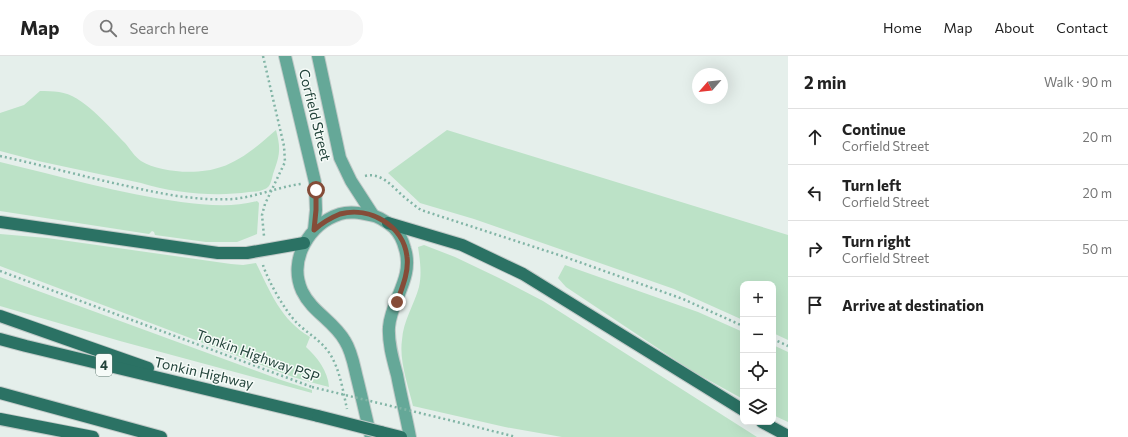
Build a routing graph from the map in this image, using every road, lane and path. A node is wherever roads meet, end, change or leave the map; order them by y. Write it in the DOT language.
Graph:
graph roads {
  1 [pos="263,56"];
  2 [pos="285,56"];
  3 [pos="318,56"];
  4 [pos="373,215"];
  5 [pos="0,222"];
  6 [pos="388,223"];
  7 [pos="314,230"];
  8 [pos="264,238"];
  9 [pos="304,243"];
  10 [pos="263,262"];
  11 [pos="0,271"];
  12 [pos="0,316"];
  13 [pos="0,339"];
  14 [pos="776,340"];
  15 [pos="788,346"];
  16 [pos="208,390"];
  17 [pos="0,393"];
  18 [pos="740,408"];
  19 [pos="348,414"];
  20 [pos="0,419"];
  21 [pos="769,425"];
  22 [pos="788,436"];
  23 [pos="93,437"];
  24 [pos="161,437"];
  25 [pos="371,437"];
  26 [pos="400,437"];
  27 [pos="410,437"];
  28 [pos="516,437"];
  1 -- 8 [label="path"];
  2 -- 7 [label="main road, Corfield Street"];
  3 -- 4 [label="main road, Corfield Street"];
  4 -- 6 [label="main road, Corfield Street"];
  4 -- 7 [label="main road, Corfield Street"];
  5 -- 9 [label="highway"];
  6 -- 18 [label="highway"];
  6 -- 27 [label="main road, Corfield Street"];
  7 -- 9 [label="main road, Corfield Street"];
  9 -- 25 [label="main road, Corfield Street"];
  10 -- 19 [label="path"];
  11 -- 28 [label="path, Tonkin Highway PSP, bridge"];
  12 -- 16 [label="highway"];
  13 -- 16 [label="highway, Tonkin Highway / 4"];
  14 -- 15 [label="path"];
  16 -- 26 [label="highway, Tonkin Highway / 4, bridge"];
  17 -- 24 [label="highway"];
  20 -- 23 [label="highway"];
  21 -- 22 [label="highway"];
}
